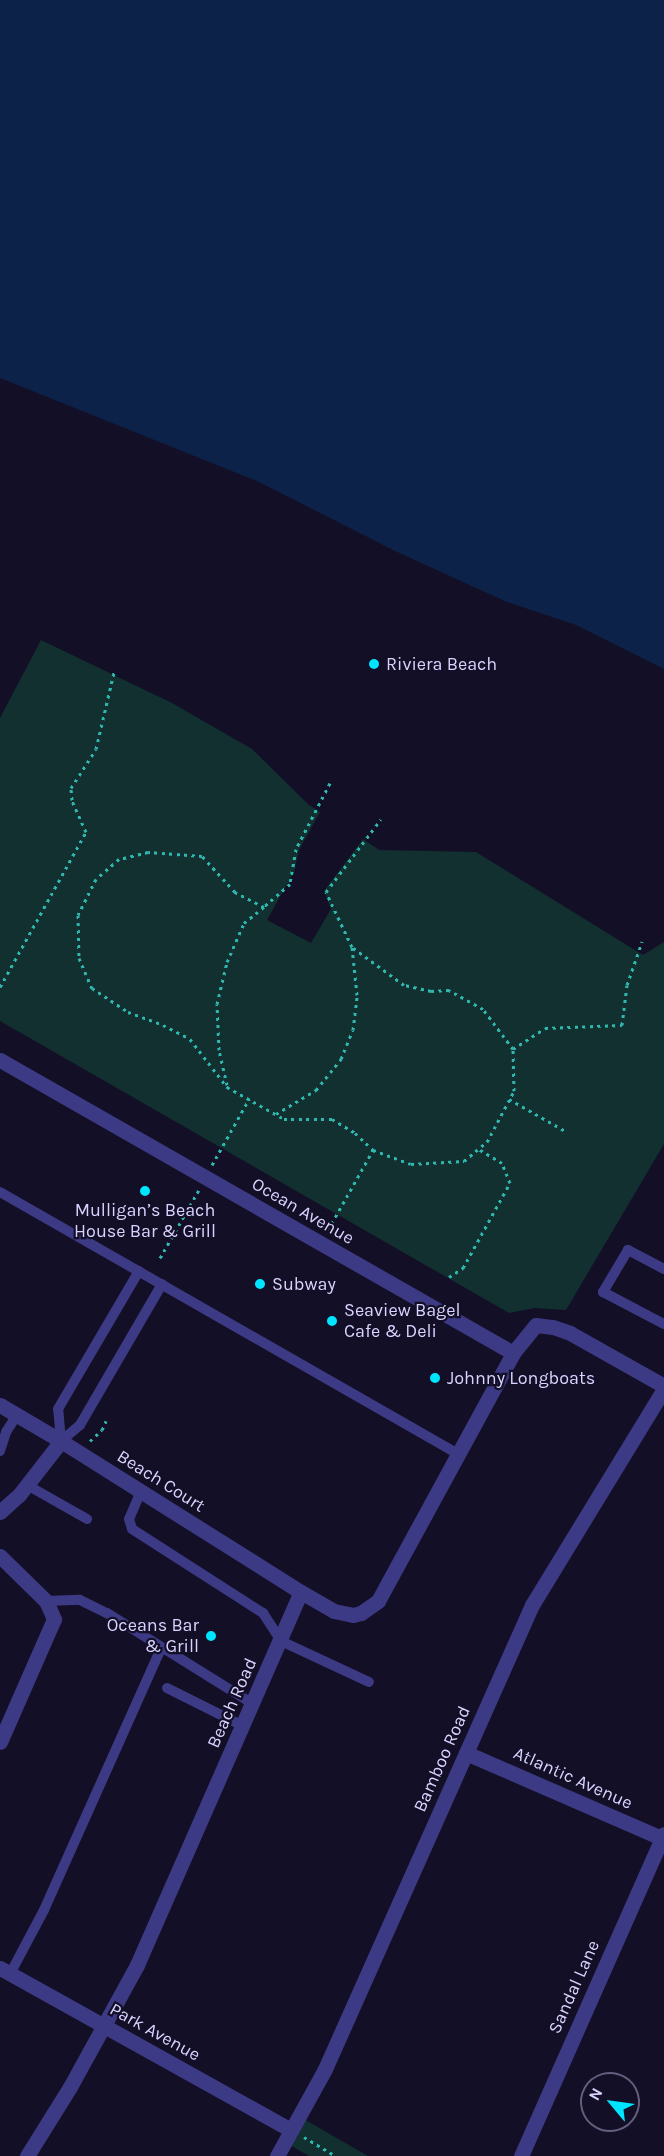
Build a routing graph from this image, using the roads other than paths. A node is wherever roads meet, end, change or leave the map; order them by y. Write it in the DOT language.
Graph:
graph roads {
  1 [pos="0,1060"];
  2 [pos="0,1192"];
  3 [pos="664,1269"];
  4 [pos="139,1271"];
  5 [pos="162,1284"];
  6 [pos="664,1324"];
  7 [pos="513,1353"];
  8 [pos="664,1388"];
  9 [pos="0,1405"];
  10 [pos="17,1415"];
  11 [pos="61,1441"];
  12 [pos="0,1451"];
  13 [pos="458,1454"];
  14 [pos="27,1485"];
  15 [pos="141,1491"];
  16 [pos="0,1512"];
  17 [pos="87,1519"];
  18 [pos="1,1561"];
  19 [pos="301,1592"];
  20 [pos="46,1601"];
  21 [pos="281,1641"];
  22 [pos="161,1648"];
  23 [pos="369,1682"];
  24 [pos="167,1688"];
  25 [pos="253,1704"];
  26 [pos="243,1726"];
  27 [pos="0,1742"];
  28 [pos="466,1752"];
  29 [pos="663,1837"];
  30 [pos="5,1971"];
  31 [pos="103,2026"];
  32 [pos="291,2130"];
  33 [pos="27,2156"];
  34 [pos="277,2156"];
  35 [pos="520,2156"];
  1 -- 7 [label="street, Ocean Avenue"];
  2 -- 4 [label="lane"];
  3 -- 6 [label="lane"];
  4 -- 5 [label="lane"];
  4 -- 11 [label="lane"];
  5 -- 11 [label="lane"];
  5 -- 13 [label="lane"];
  7 -- 8 [label="street"];
  7 -- 13 [label="street"];
  8 -- 28 [label="street, Bamboo Road"];
  9 -- 10 [label="street, Beach Court"];
  10 -- 11 [label="street, Beach Court"];
  10 -- 12 [label="lane"];
  11 -- 14 [label="street"];
  11 -- 15 [label="street, Beach Court"];
  13 -- 19 [label="street"];
  14 -- 16 [label="street"];
  14 -- 17 [label="lane"];
  15 -- 19 [label="street, Beach Court"];
  15 -- 21 [label="lane"];
  18 -- 20 [label="street"];
  19 -- 21 [label="street, Beach Road"];
  20 -- 22 [label="lane"];
  20 -- 27 [label="street"];
  21 -- 23 [label="lane"];
  21 -- 25 [label="street, Beach Road"];
  22 -- 25 [label="lane"];
  22 -- 30 [label="lane"];
  24 -- 26 [label="lane"];
  25 -- 26 [label="street, Beach Road"];
  26 -- 31 [label="street, Beach Road"];
  28 -- 29 [label="street, Atlantic Avenue"];
  28 -- 32 [label="street, Bamboo Road"];
  29 -- 35 [label="street, Sandal Lane"];
  30 -- 31 [label="street, Park Avenue"];
  31 -- 32 [label="street, Park Avenue"];
  31 -- 33 [label="street, Beach Road"];
  32 -- 34 [label="street, Bamboo Road"];
}
